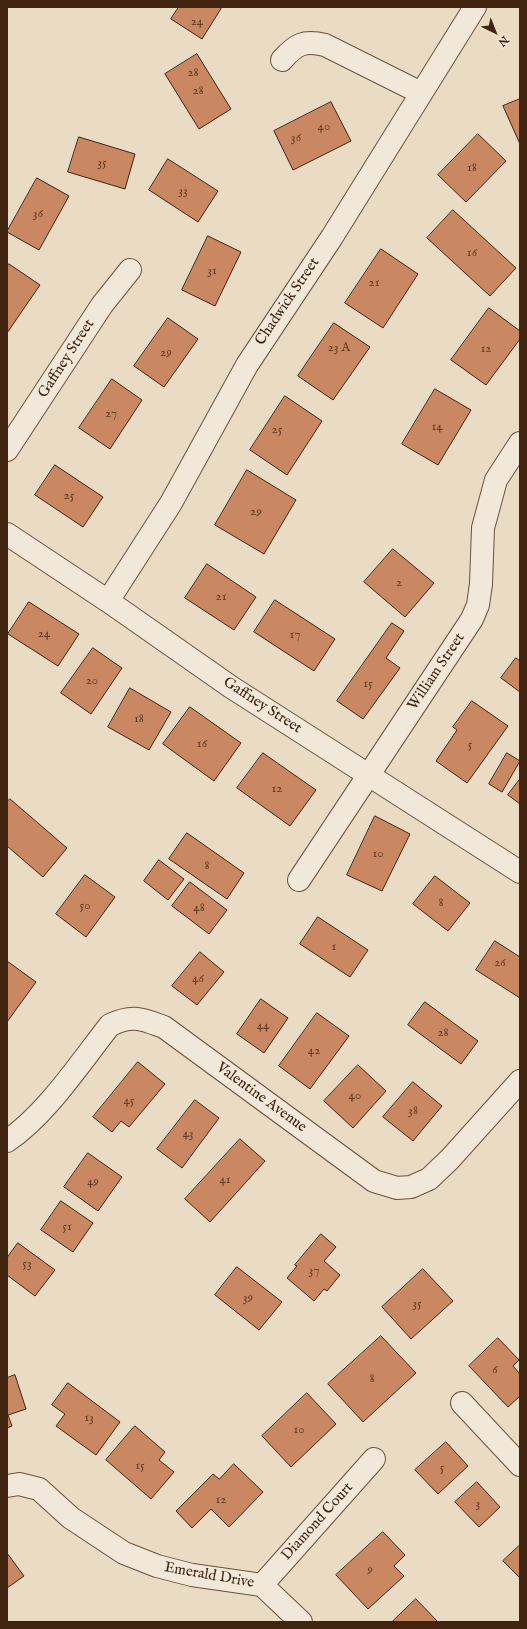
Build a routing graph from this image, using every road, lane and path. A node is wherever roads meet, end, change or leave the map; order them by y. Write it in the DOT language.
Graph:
graph roads {
  1 [pos="475,7"];
  2 [pos="282,60"];
  3 [pos="421,93"];
  4 [pos="130,270"];
  5 [pos="520,443"];
  6 [pos="7,450"];
  7 [pos="7,534"];
  8 [pos="108,601"];
  9 [pos="368,774"];
  10 [pos="520,872"];
  11 [pos="299,880"];
  12 [pos="520,1081"];
  13 [pos="7,1141"];
  14 [pos="462,1404"];
  15 [pos="374,1459"];
  16 [pos="520,1465"];
  17 [pos="7,1486"];
  18 [pos="262,1585"];
  19 [pos="301,1622"];
  1 -- 3 [label="street, Chadwick Street"];
  2 -- 3 [label="street"];
  3 -- 8 [label="street, Chadwick Street"];
  4 -- 6 [label="street, Gaffney Street"];
  5 -- 9 [label="street, William Street"];
  7 -- 8 [label="street, Gaffney Street"];
  8 -- 9 [label="street, Gaffney Street"];
  9 -- 10 [label="street, Gaffney Street"];
  9 -- 11 [label="street, William Street"];
  12 -- 13 [label="street, Valentine Avenue"];
  14 -- 16 [label="street"];
  15 -- 18 [label="street, Diamond Court"];
  17 -- 18 [label="street, Emerald Drive"];
  18 -- 19 [label="street, Emerald Drive"];
}
